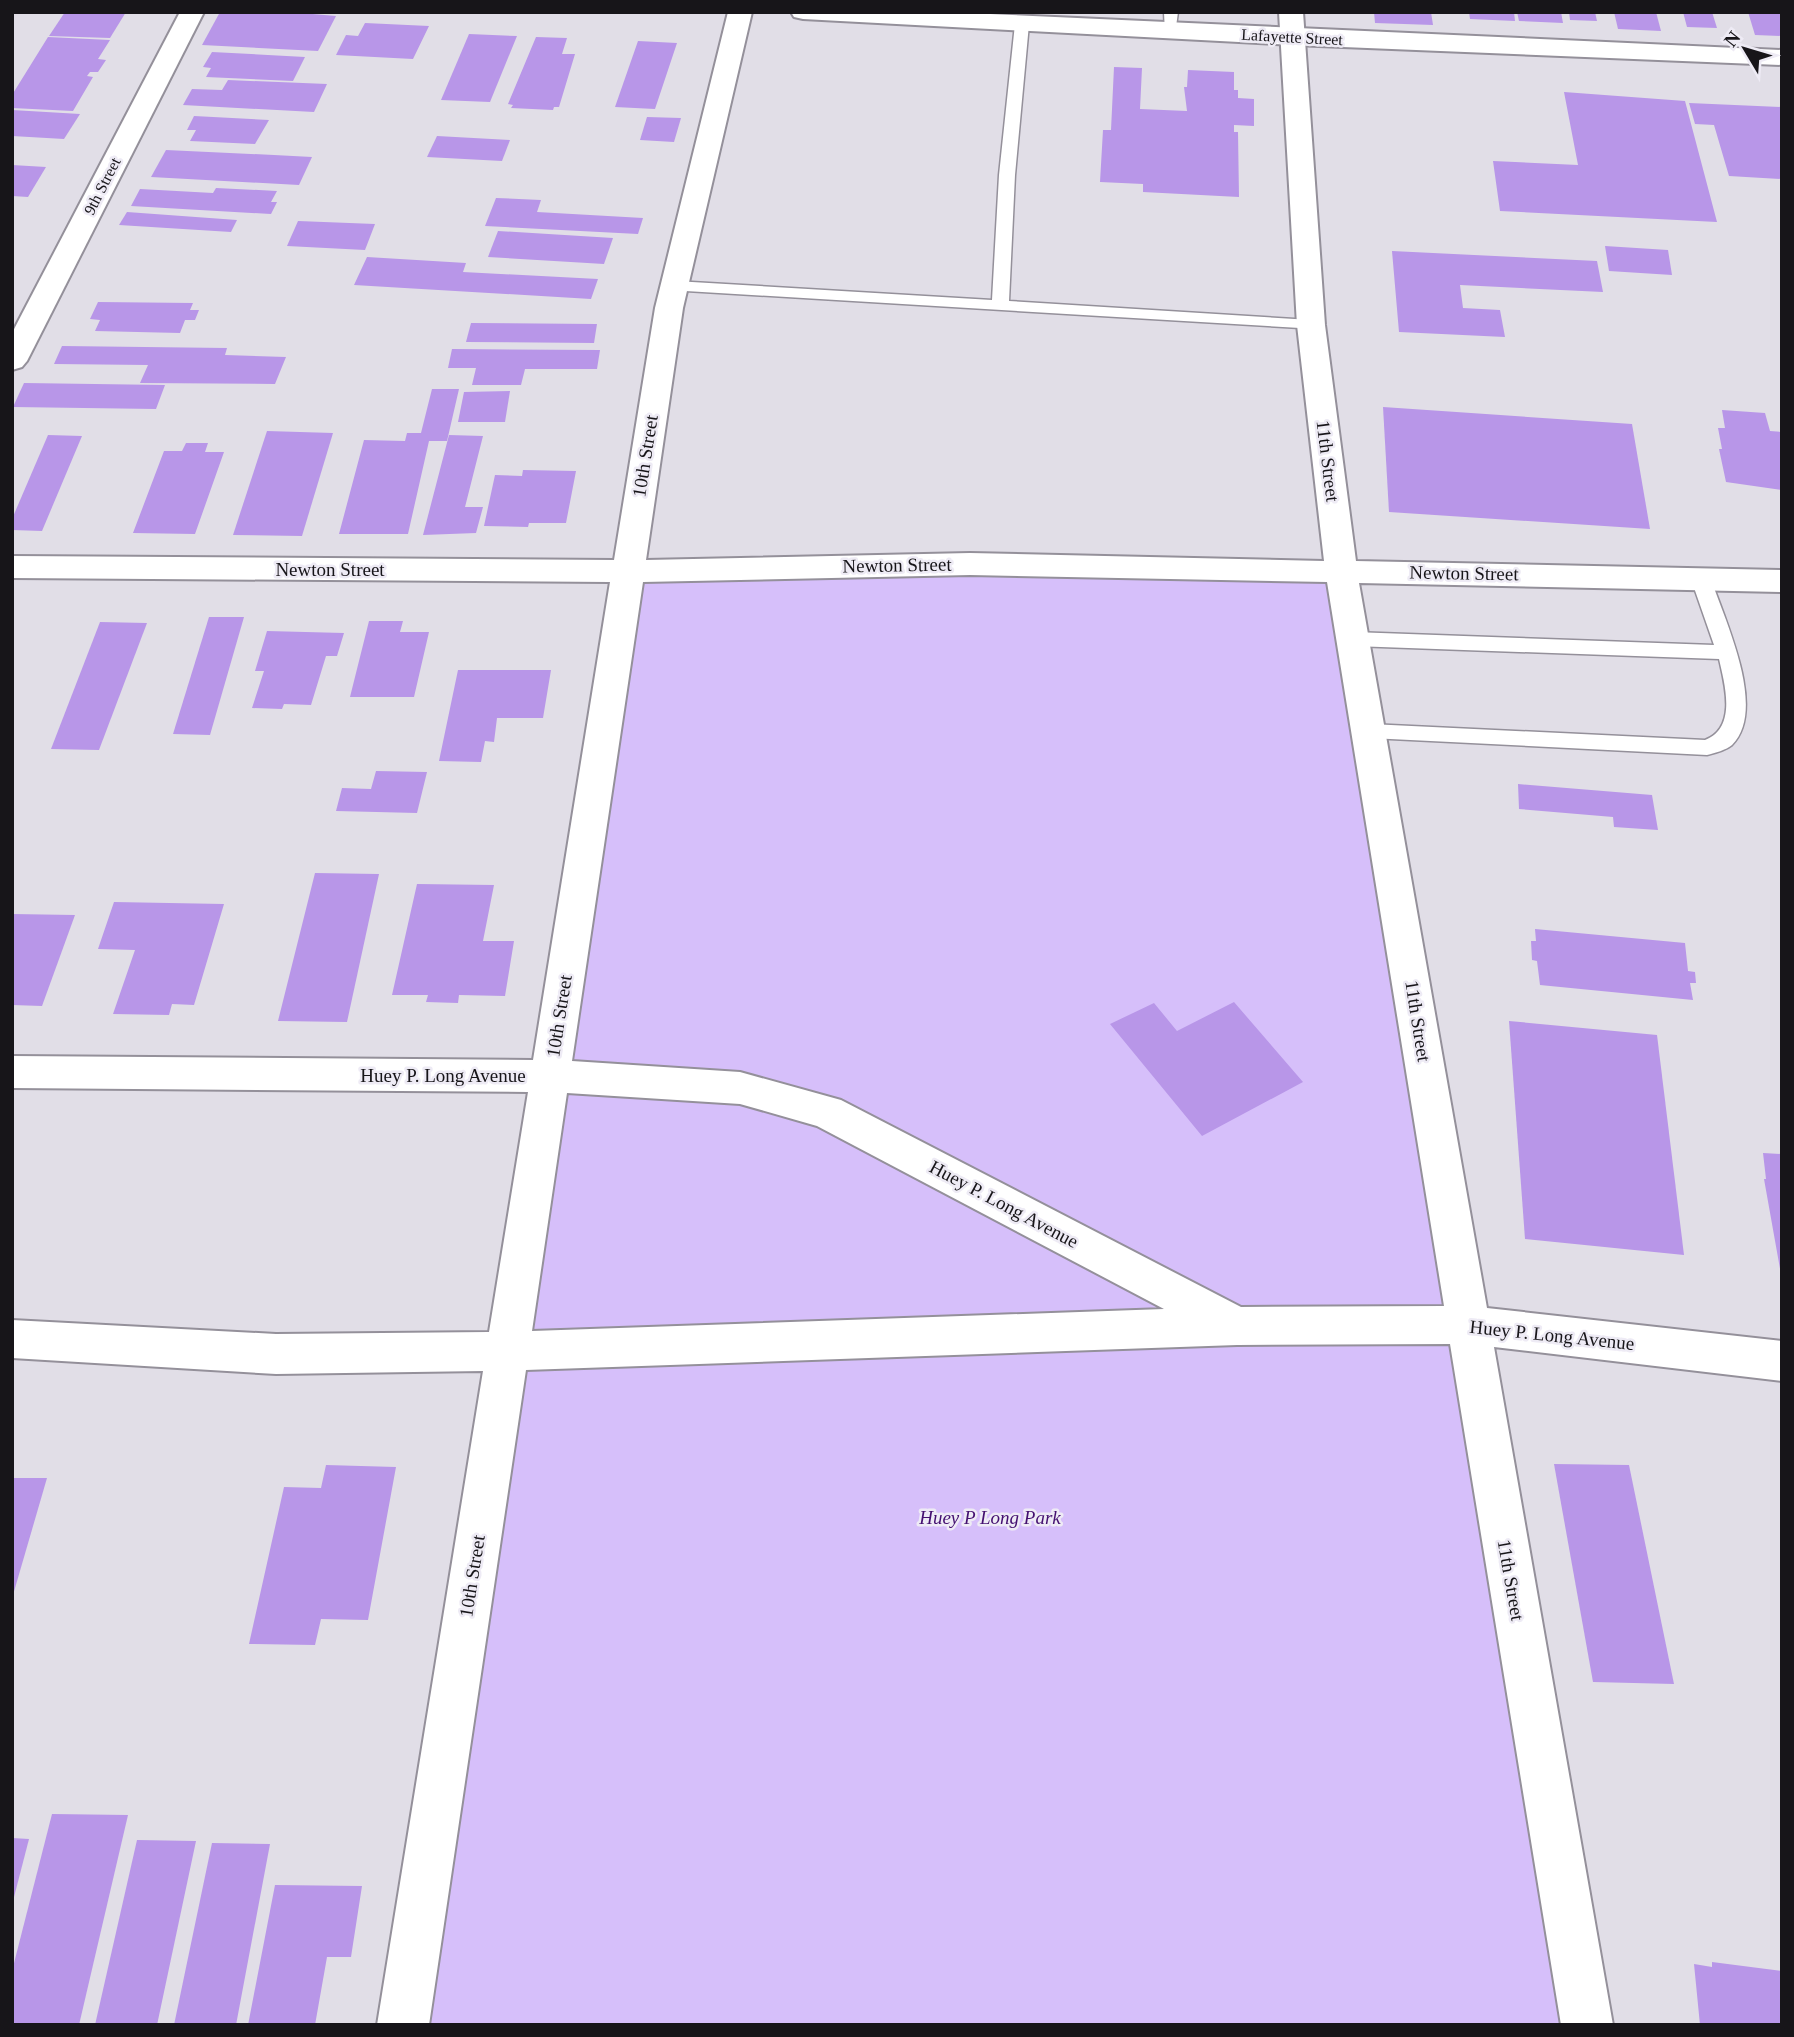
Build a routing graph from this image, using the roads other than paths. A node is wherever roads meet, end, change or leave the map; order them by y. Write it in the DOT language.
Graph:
graph roads {
  1 [pos="192,12"];
  2 [pos="740,12"];
  3 [pos="803,12"];
  4 [pos="1170,22"];
  5 [pos="1022,23"];
  6 [pos="1292,25"];
  7 [pos="1782,58"];
  8 [pos="675,286"];
  9 [pos="1000,306"];
  10 [pos="1311,325"];
  11 [pos="12,360"];
  12 [pos="12,567"];
  13 [pos="1341,570"];
  14 [pos="626,571"];
  15 [pos="1701,579"];
  16 [pos="1782,581"];
  17 [pos="1353,639"];
  18 [pos="1724,652"];
  19 [pos="1370,731"];
  20 [pos="12,1072"];
  21 [pos="550,1076"];
  22 [pos="1468,1325"];
  23 [pos="1237,1326"];
  24 [pos="12,1339"];
  25 [pos="506,1351"];
  26 [pos="1782,1361"];
  27 [pos="404,2025"];
  28 [pos="1587,2025"];
  1 -- 11 [label="street, 9th Street"];
  2 -- 8 [label="street, 10th Street"];
  3 -- 5 [label="street, Lafayette Street"];
  4 -- 5 [label="street, Lafayette Street"];
  4 -- 6 [label="street, Lafayette Street"];
  5 -- 9 [label="lane"];
  6 -- 7 [label="street, Lafayette Street"];
  6 -- 10 [label="street, 11th Street"];
  8 -- 9 [label="lane"];
  8 -- 14 [label="street, 10th Street"];
  9 -- 10 [label="lane"];
  10 -- 13 [label="street, 11th Street"];
  12 -- 14 [label="street, Newton Street"];
  13 -- 14 [label="street, Newton Street"];
  13 -- 15 [label="street, Newton Street"];
  13 -- 17 [label="street, 11th Street"];
  14 -- 21 [label="street, 10th Street"];
  15 -- 16 [label="street, Newton Street"];
  15 -- 18 [label="lane"];
  17 -- 18 [label="lane"];
  17 -- 19 [label="street, 11th Street"];
  18 -- 19 [label="lane"];
  19 -- 22 [label="street, 11th Street"];
  20 -- 21 [label="street, Huey P. Long Avenue"];
  21 -- 23 [label="street, Huey P. Long Avenue"];
  21 -- 25 [label="street, 10th Street"];
  22 -- 23 [label="street, Huey P. Long Avenue"];
  22 -- 26 [label="street, Huey P. Long Avenue"];
  22 -- 28 [label="street, 11th Street"];
  23 -- 25 [label="street, Huey P. Long Avenue"];
  24 -- 25 [label="street, Huey P. Long Avenue"];
  25 -- 27 [label="street, 10th Street"];
}
